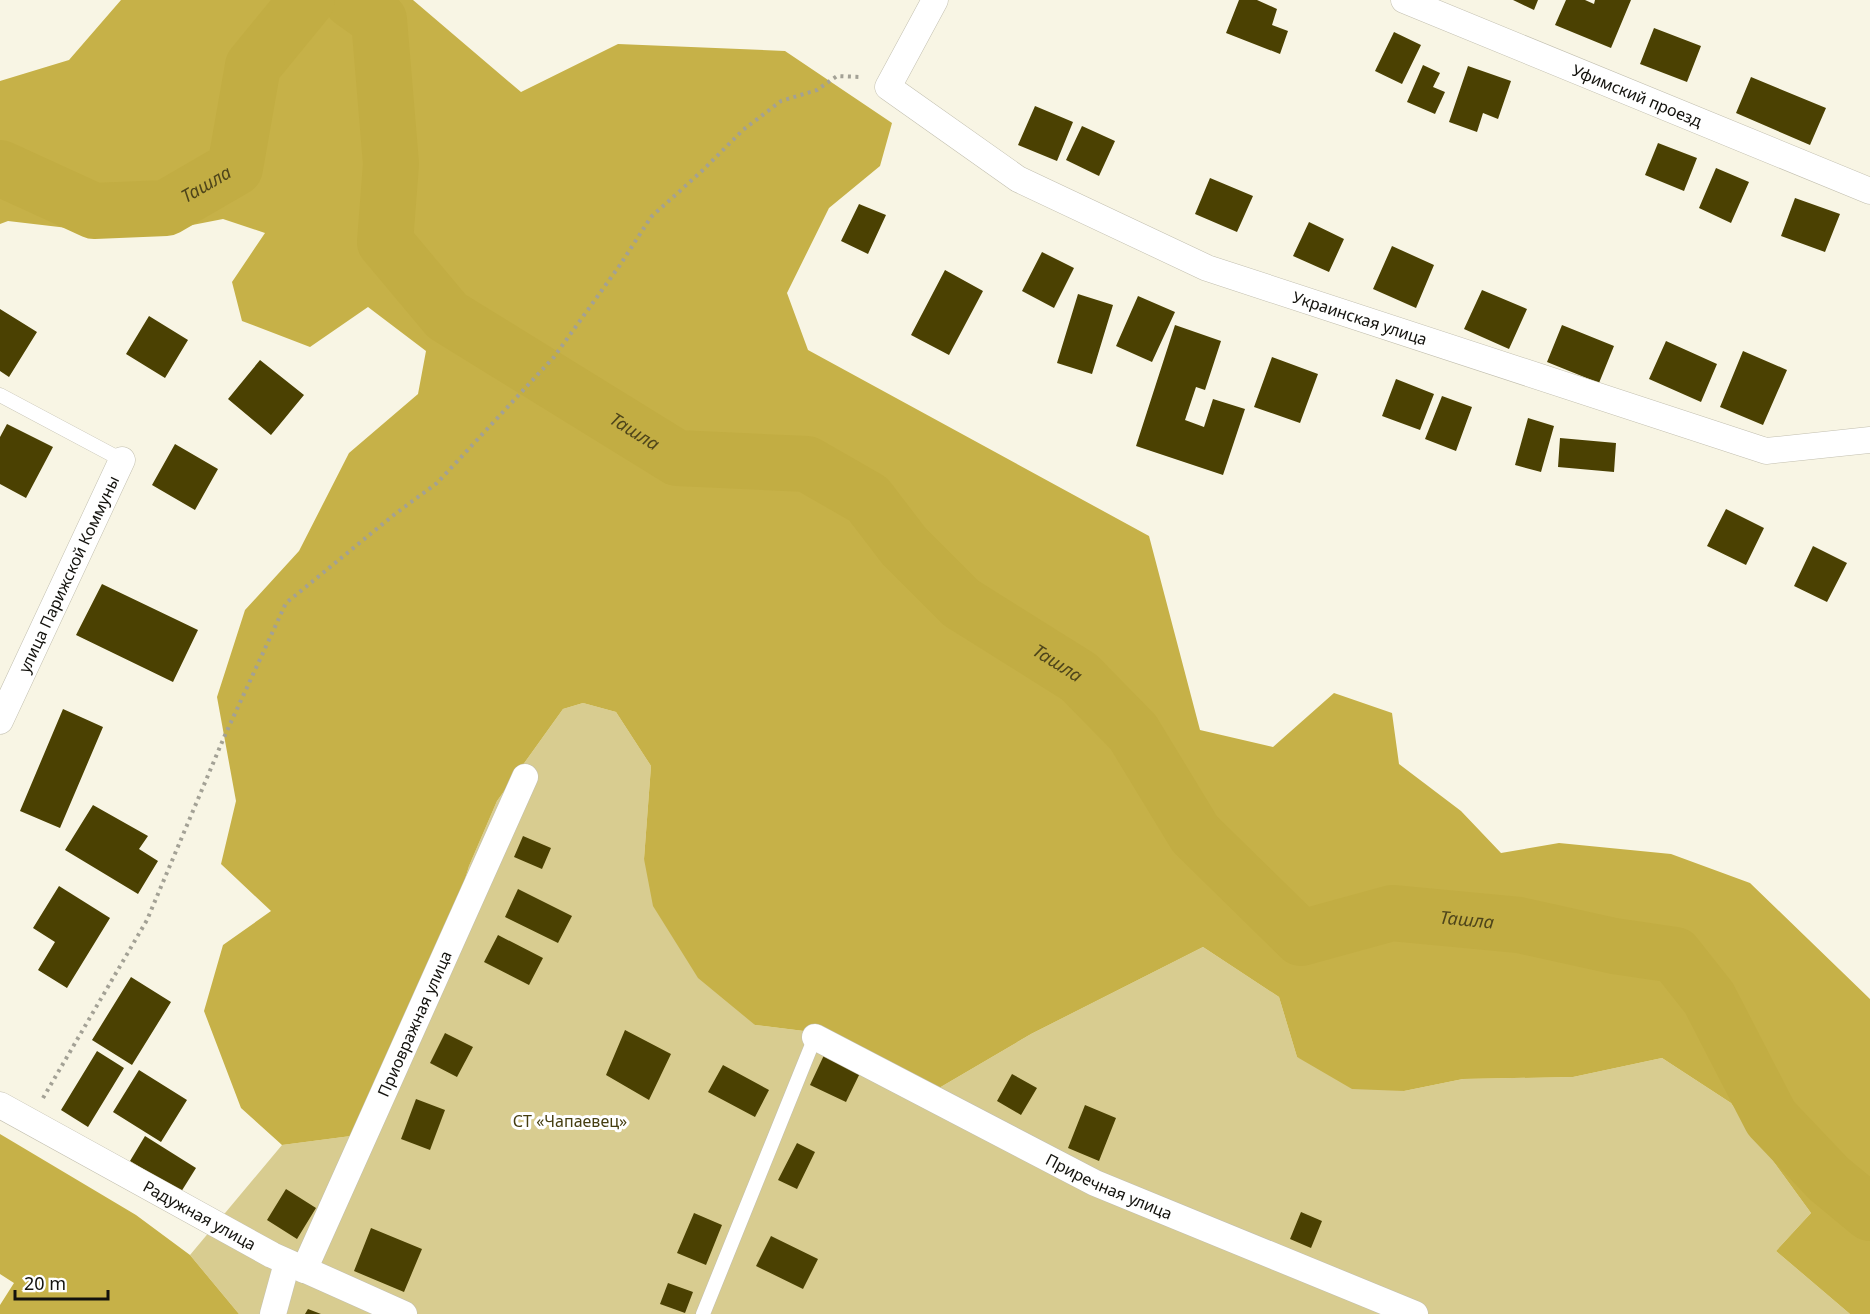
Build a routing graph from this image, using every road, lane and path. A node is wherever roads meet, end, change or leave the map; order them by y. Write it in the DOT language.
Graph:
graph roads {
  1 [pos="935,0"];
  2 [pos="1404,0"];
  3 [pos="888,87"];
  4 [pos="1870,190"];
  5 [pos="0,395"];
  6 [pos="1870,440"];
  7 [pos="122,460"];
  8 [pos="0,721"];
  9 [pos="525,777"];
  10 [pos="815,1037"];
  11 [pos="0,1105"];
  12 [pos="29,1122"];
  13 [pos="295,1266"];
  14 [pos="273,1314"];
  15 [pos="404,1314"];
  16 [pos="703,1314"];
  17 [pos="1415,1314"];
  1 -- 3 [label="street"];
  2 -- 4 [label="street, Уфимский проезд"];
  3 -- 6 [label="street, Украинская улица"];
  3 -- 12 [label="path"];
  5 -- 7 [label="lane"];
  7 -- 8 [label="street, улица Парижской Коммуны"];
  9 -- 13 [label="street, Приовражная улица"];
  10 -- 16 [label="lane"];
  10 -- 17 [label="street, Приречная улица"];
  11 -- 12 [label="street, Радужная улица"];
  12 -- 13 [label="street, Радужная улица"];
  13 -- 14 [label="street, Приовражная улица"];
  13 -- 15 [label="street, Радужная улица"];
}
